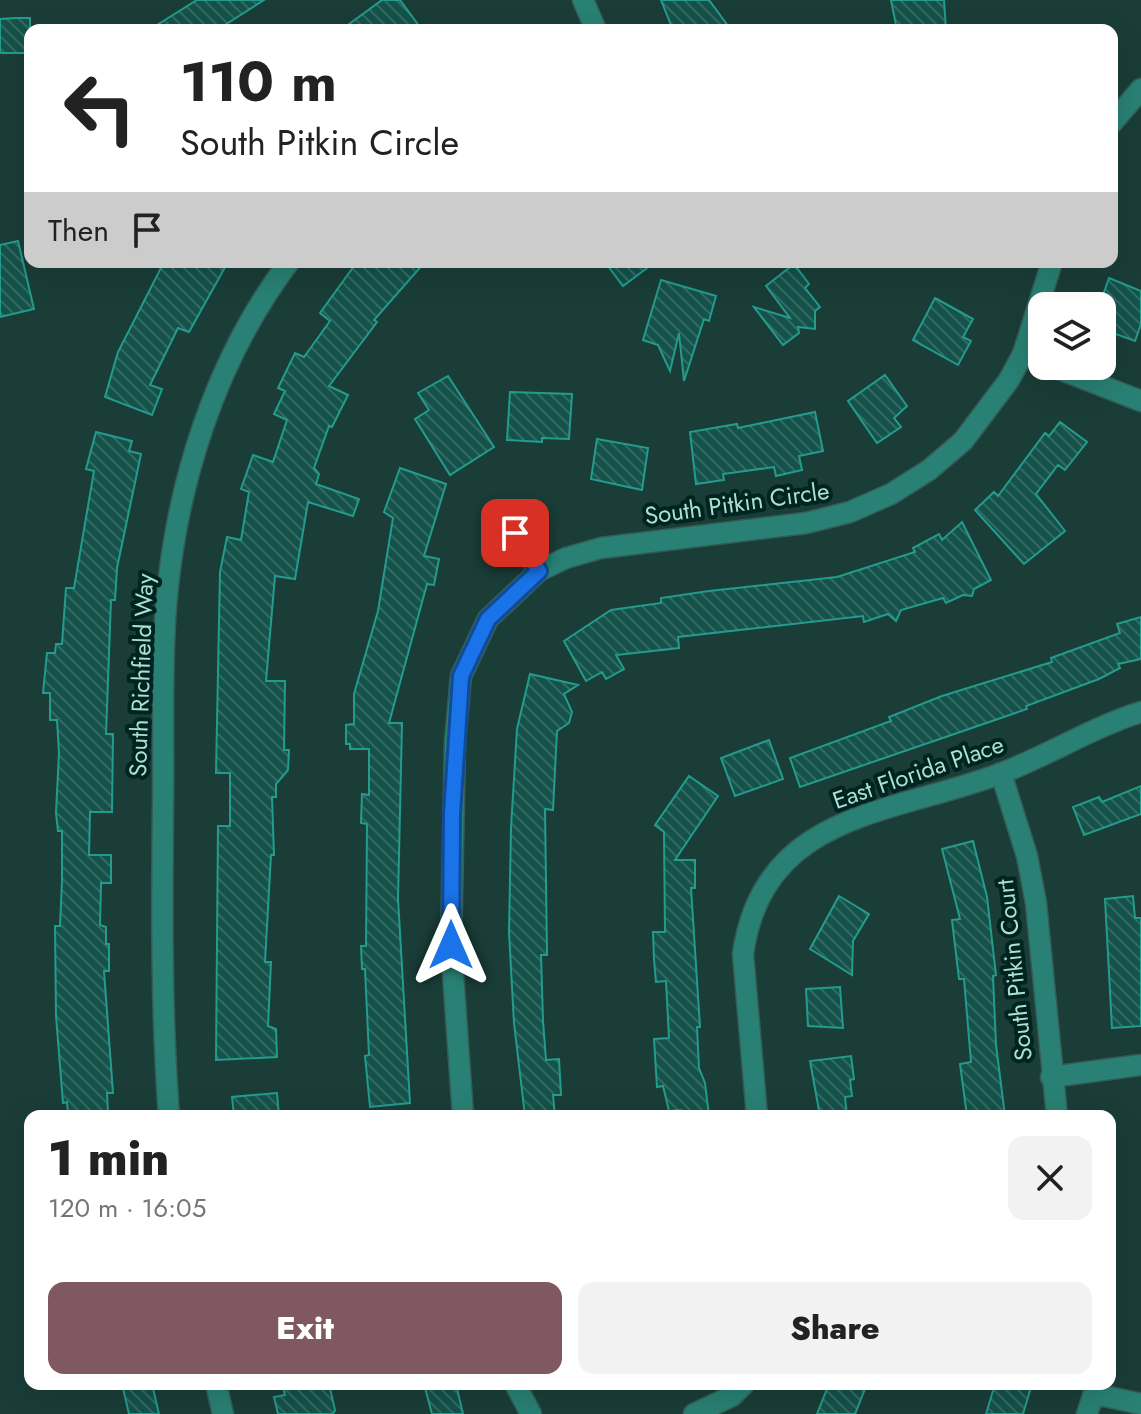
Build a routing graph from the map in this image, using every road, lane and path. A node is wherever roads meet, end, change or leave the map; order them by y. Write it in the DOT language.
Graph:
graph roads {
  1 [pos="583,0"];
  2 [pos="587,24"];
  3 [pos="1141,89"];
  4 [pos="1118,116"];
  5 [pos="285,268"];
  6 [pos="1050,268"];
  7 [pos="1023,354"];
  8 [pos="1028,356"];
  9 [pos="1087,380"];
  10 [pos="1141,401"];
  11 [pos="515,533"];
  12 [pos="539,571"];
  13 [pos="1141,712"];
  14 [pos="1001,773"];
  15 [pos="1141,1065"];
  16 [pos="1051,1077"];
  17 [pos="169,1110"];
  18 [pos="463,1110"];
  19 [pos="756,1110"];
  20 [pos="1056,1110"];
  21 [pos="217,1390"];
  22 [pos="518,1390"];
  23 [pos="738,1390"];
  24 [pos="1096,1390"];
  25 [pos="1099,1390"];
  26 [pos="1141,1404"];
  27 [pos="223,1414"];
  28 [pos="531,1414"];
  29 [pos="694,1414"];
  30 [pos="1087,1414"];
  1 -- 2 [label="street"];
  3 -- 4 [label="street"];
  5 -- 17 [label="street, South Richfield Way"];
  6 -- 7 [label="street, South Pitkin Circle"];
  7 -- 8 [label="street"];
  7 -- 12 [label="street, South Pitkin Circle"];
  9 -- 10 [label="street"];
  11 -- 12 [label="street"];
  12 -- 18 [label="street, South Pitkin Circle"];
  13 -- 14 [label="street, East Florida Place"];
  14 -- 16 [label="street, South Pitkin Court"];
  14 -- 19 [label="street, East Florida Place"];
  15 -- 16 [label="street"];
  16 -- 20 [label="street, South Pitkin Court"];
  21 -- 27 [label="street"];
  22 -- 28 [label="street"];
  23 -- 29 [label="street"];
  24 -- 30 [label="street"];
  25 -- 26 [label="street"];
}
